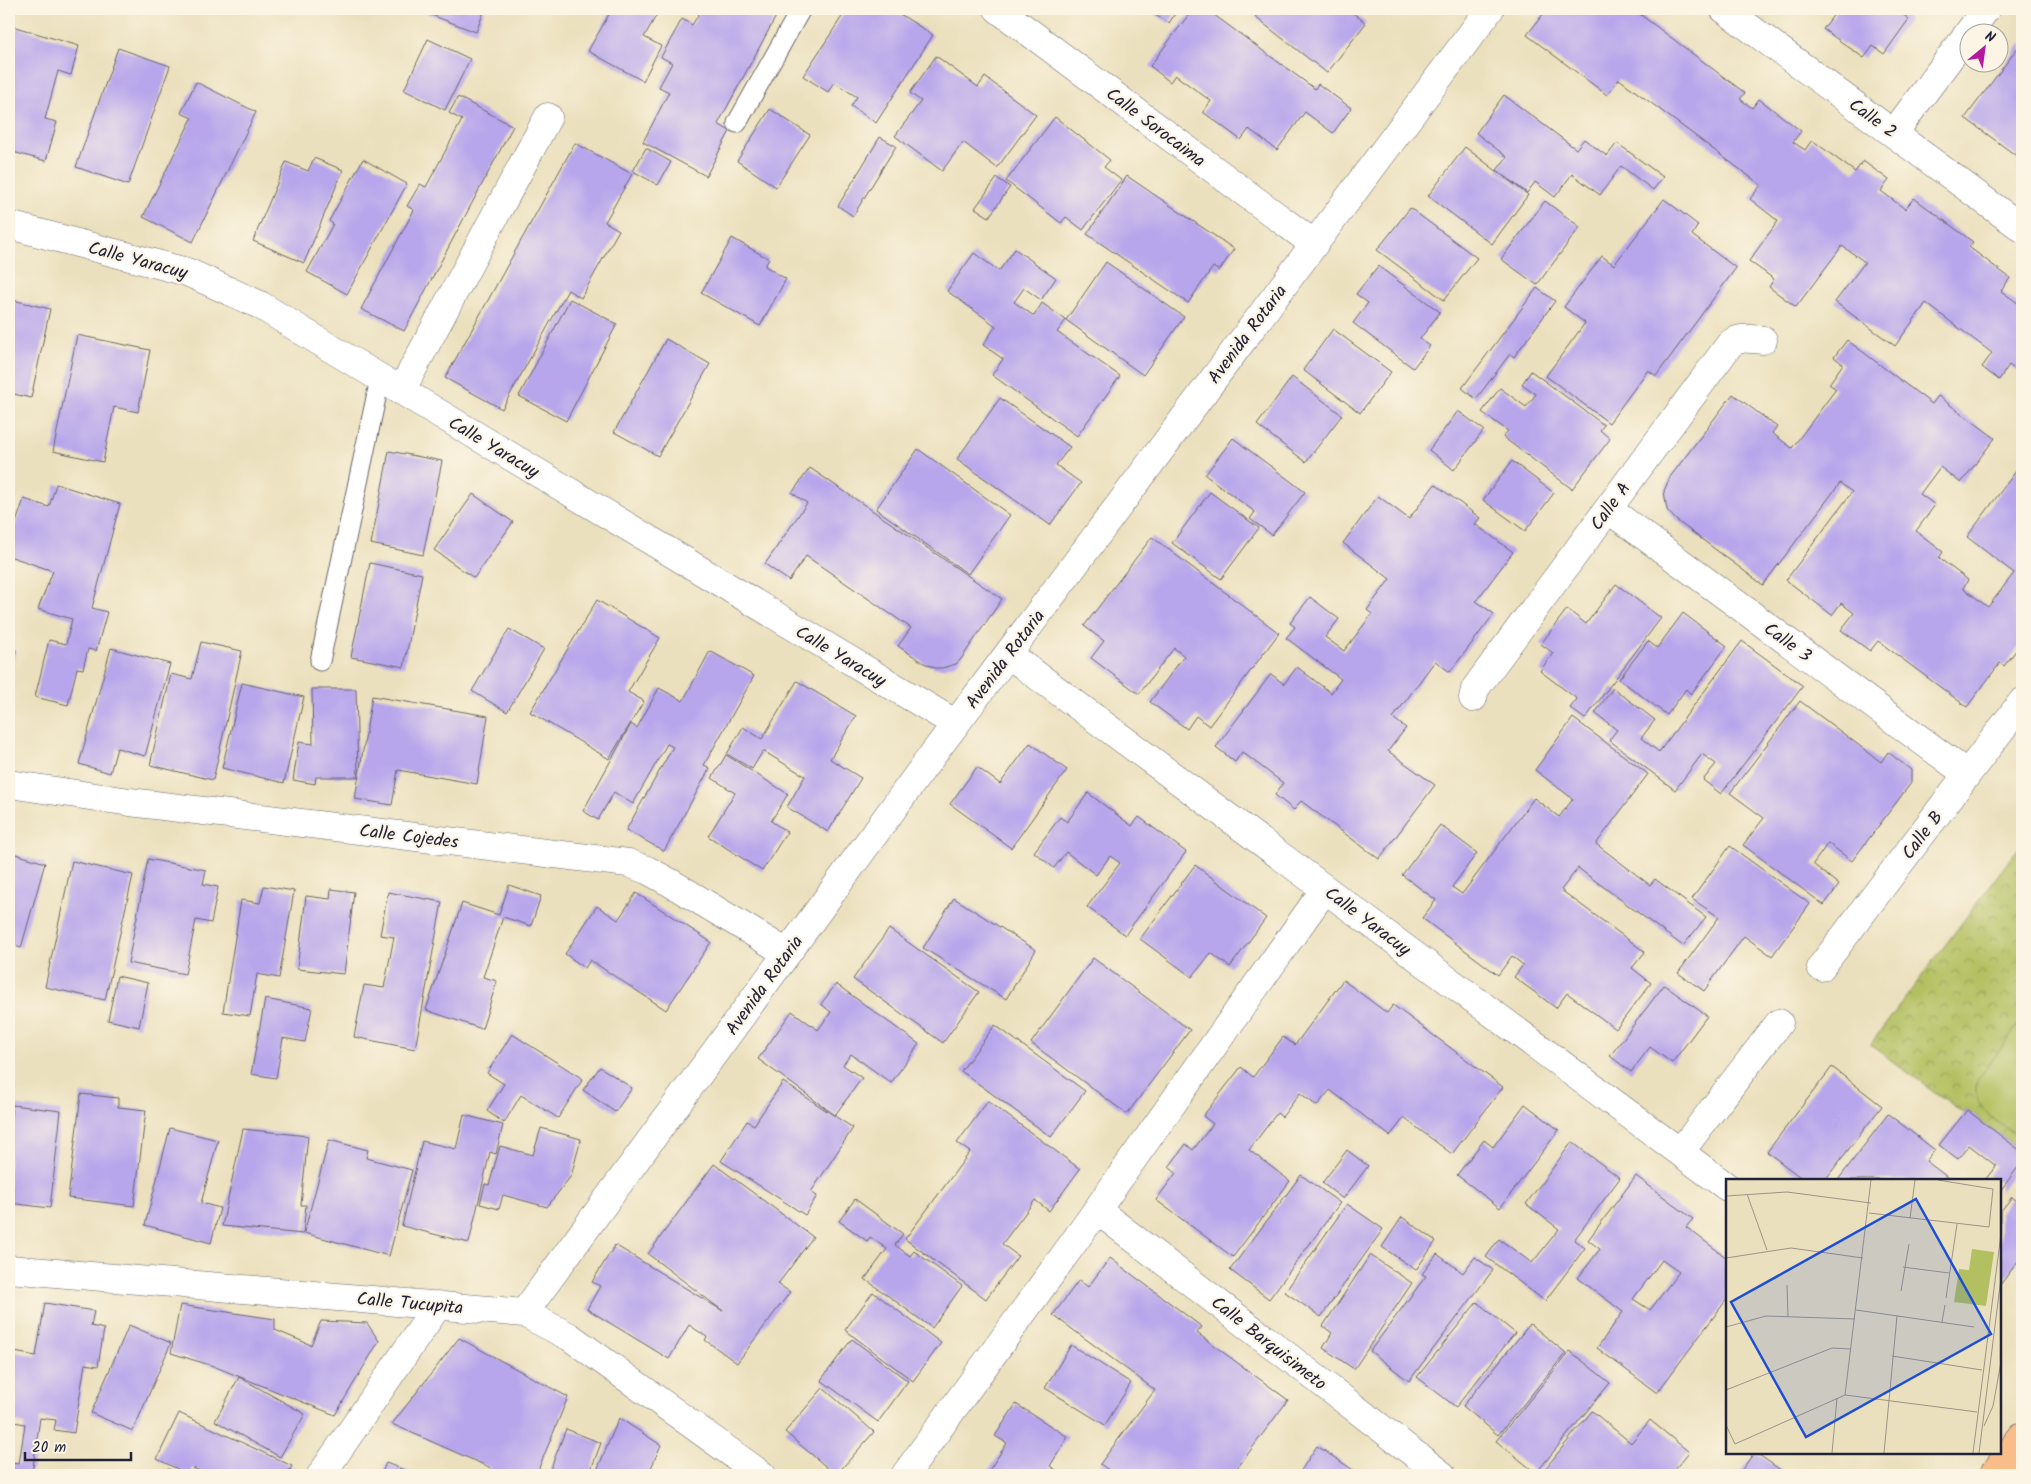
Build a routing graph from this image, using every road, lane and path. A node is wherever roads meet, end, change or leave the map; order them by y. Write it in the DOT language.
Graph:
graph roads {
  1 [pos="801,9"];
  2 [pos="998,9"];
  3 [pos="1490,9"];
  4 [pos="1724,9"];
  5 [pos="1986,9"];
  6 [pos="548,117"];
  7 [pos="737,124"];
  8 [pos="1894,133"];
  9 [pos="9,225"];
  10 [pos="2022,228"];
  11 [pos="1314,244"];
  12 [pos="1763,340"];
  13 [pos="391,385"];
  14 [pos="1608,509"];
  15 [pos="1008,654"];
  16 [pos="320,661"];
  17 [pos="1473,698"];
  18 [pos="2022,702"];
  19 [pos="956,724"];
  20 [pos="1967,774"];
  21 [pos="9,784"];
  22 [pos="1325,889"];
  23 [pos="787,953"];
  24 [pos="1821,967"];
  25 [pos="1779,1023"];
  26 [pos="1680,1152"];
  27 [pos="1726,1186"];
  28 [pos="1097,1210"];
  29 [pos="9,1269"];
  30 [pos="438,1305"];
  31 [pos="524,1313"];
  32 [pos="2022,1436"];
  33 [pos="321,1475"];
  34 [pos="762,1475"];
  35 [pos="905,1475"];
  36 [pos="1442,1475"];
  37 [pos="1993,1475"];
  1 -- 7 [label="lane"];
  2 -- 11 [label="street, Calle Sorocaima"];
  3 -- 11 [label="street, Avenida Rotaria"];
  4 -- 8 [label="street, Calle 2"];
  5 -- 8 [label="street"];
  6 -- 13 [label="street"];
  8 -- 10 [label="street, Calle 2"];
  9 -- 13 [label="street, Calle Yaracuy"];
  11 -- 15 [label="street, Avenida Rotaria"];
  12 -- 14 [label="street, Calle A"];
  13 -- 16 [label="lane"];
  13 -- 19 [label="street, Calle Yaracuy"];
  14 -- 17 [label="street, Calle A"];
  14 -- 20 [label="street, Calle 3"];
  15 -- 19 [label="street, Avenida Rotaria"];
  15 -- 22 [label="street, Calle Yaracuy"];
  18 -- 20 [label="street, Calle B"];
  19 -- 23 [label="street, Avenida Rotaria"];
  20 -- 24 [label="street, Calle B"];
  21 -- 23 [label="street, Calle Cojedes"];
  22 -- 26 [label="street, Calle Yaracuy"];
  22 -- 28 [label="street"];
  23 -- 31 [label="street, Avenida Rotaria"];
  25 -- 26 [label="street"];
  26 -- 27 [label="street, Calle Yaracuy"];
  28 -- 35 [label="street"];
  28 -- 36 [label="street, Calle Barquisimeto"];
  29 -- 30 [label="street, Calle Tucupita"];
  30 -- 31 [label="street, Calle Tucupita"];
  30 -- 33 [label="street"];
  31 -- 34 [label="street, Calle Tucupita"];
  32 -- 37 [label="main road"];
}
